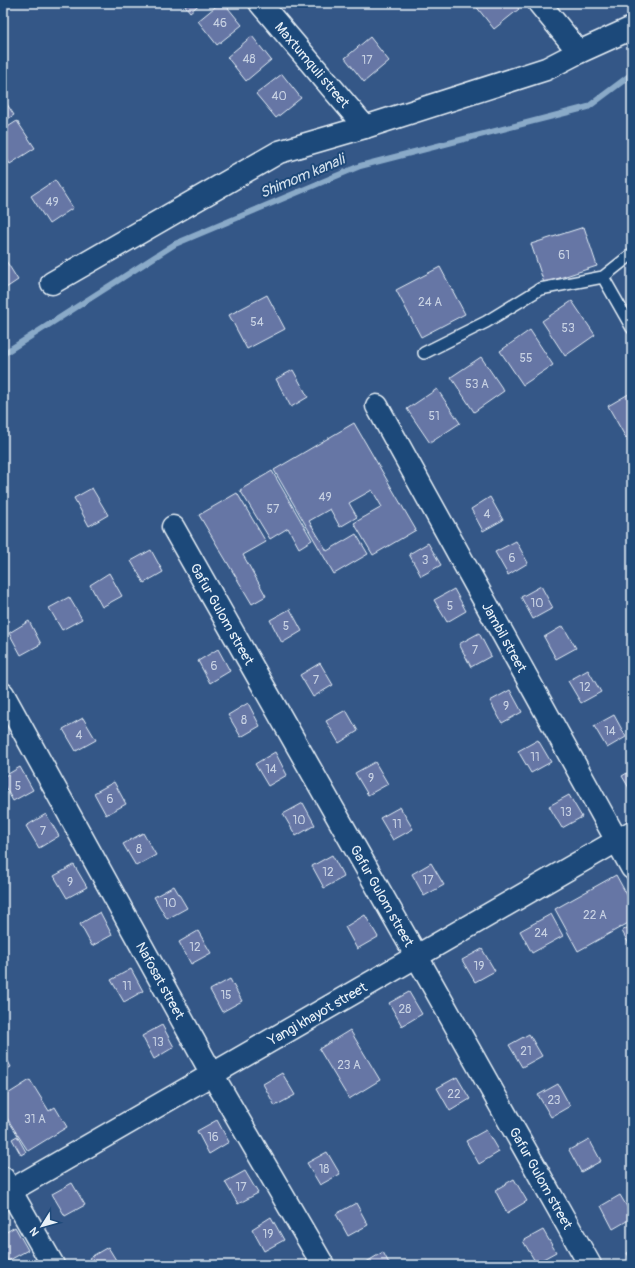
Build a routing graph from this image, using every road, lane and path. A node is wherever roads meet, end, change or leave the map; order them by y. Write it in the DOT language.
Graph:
graph roads {
  1 [pos="260,3"];
  2 [pos="539,3"];
  3 [pos="632,28"];
  4 [pos="579,52"];
  5 [pos="364,127"];
  6 [pos="632,254"];
  7 [pos="603,277"];
  8 [pos="52,283"];
  9 [pos="632,328"];
  10 [pos="424,353"];
  11 [pos="377,406"];
  12 [pos="173,527"];
  13 [pos="3,694"];
  14 [pos="624,836"];
  15 [pos="632,868"];
  16 [pos="417,957"];
  17 [pos="212,1074"];
  18 [pos="5,1188"];
  19 [pos="53,1265"];
  20 [pos="323,1265"];
  21 [pos="590,1265"];
  1 -- 5 [label="street, Maxtumquli street"];
  2 -- 4 [label="street"];
  3 -- 4 [label="street"];
  4 -- 5 [label="street"];
  5 -- 8 [label="street"];
  6 -- 7 [label="lane"];
  7 -- 9 [label="lane"];
  7 -- 10 [label="lane"];
  11 -- 14 [label="street, Jambil street"];
  12 -- 16 [label="street, Gafur Gulom street"];
  13 -- 17 [label="street, Nafosat street"];
  14 -- 15 [label="street, Jambil street"];
  14 -- 16 [label="street, Yangi khayot street"];
  16 -- 17 [label="street, Yangi khayot street"];
  16 -- 21 [label="street, Gafur Gulom street"];
  17 -- 18 [label="street, Yangi khayot street"];
  17 -- 20 [label="street, Nafosat street"];
  18 -- 19 [label="street"];
}
